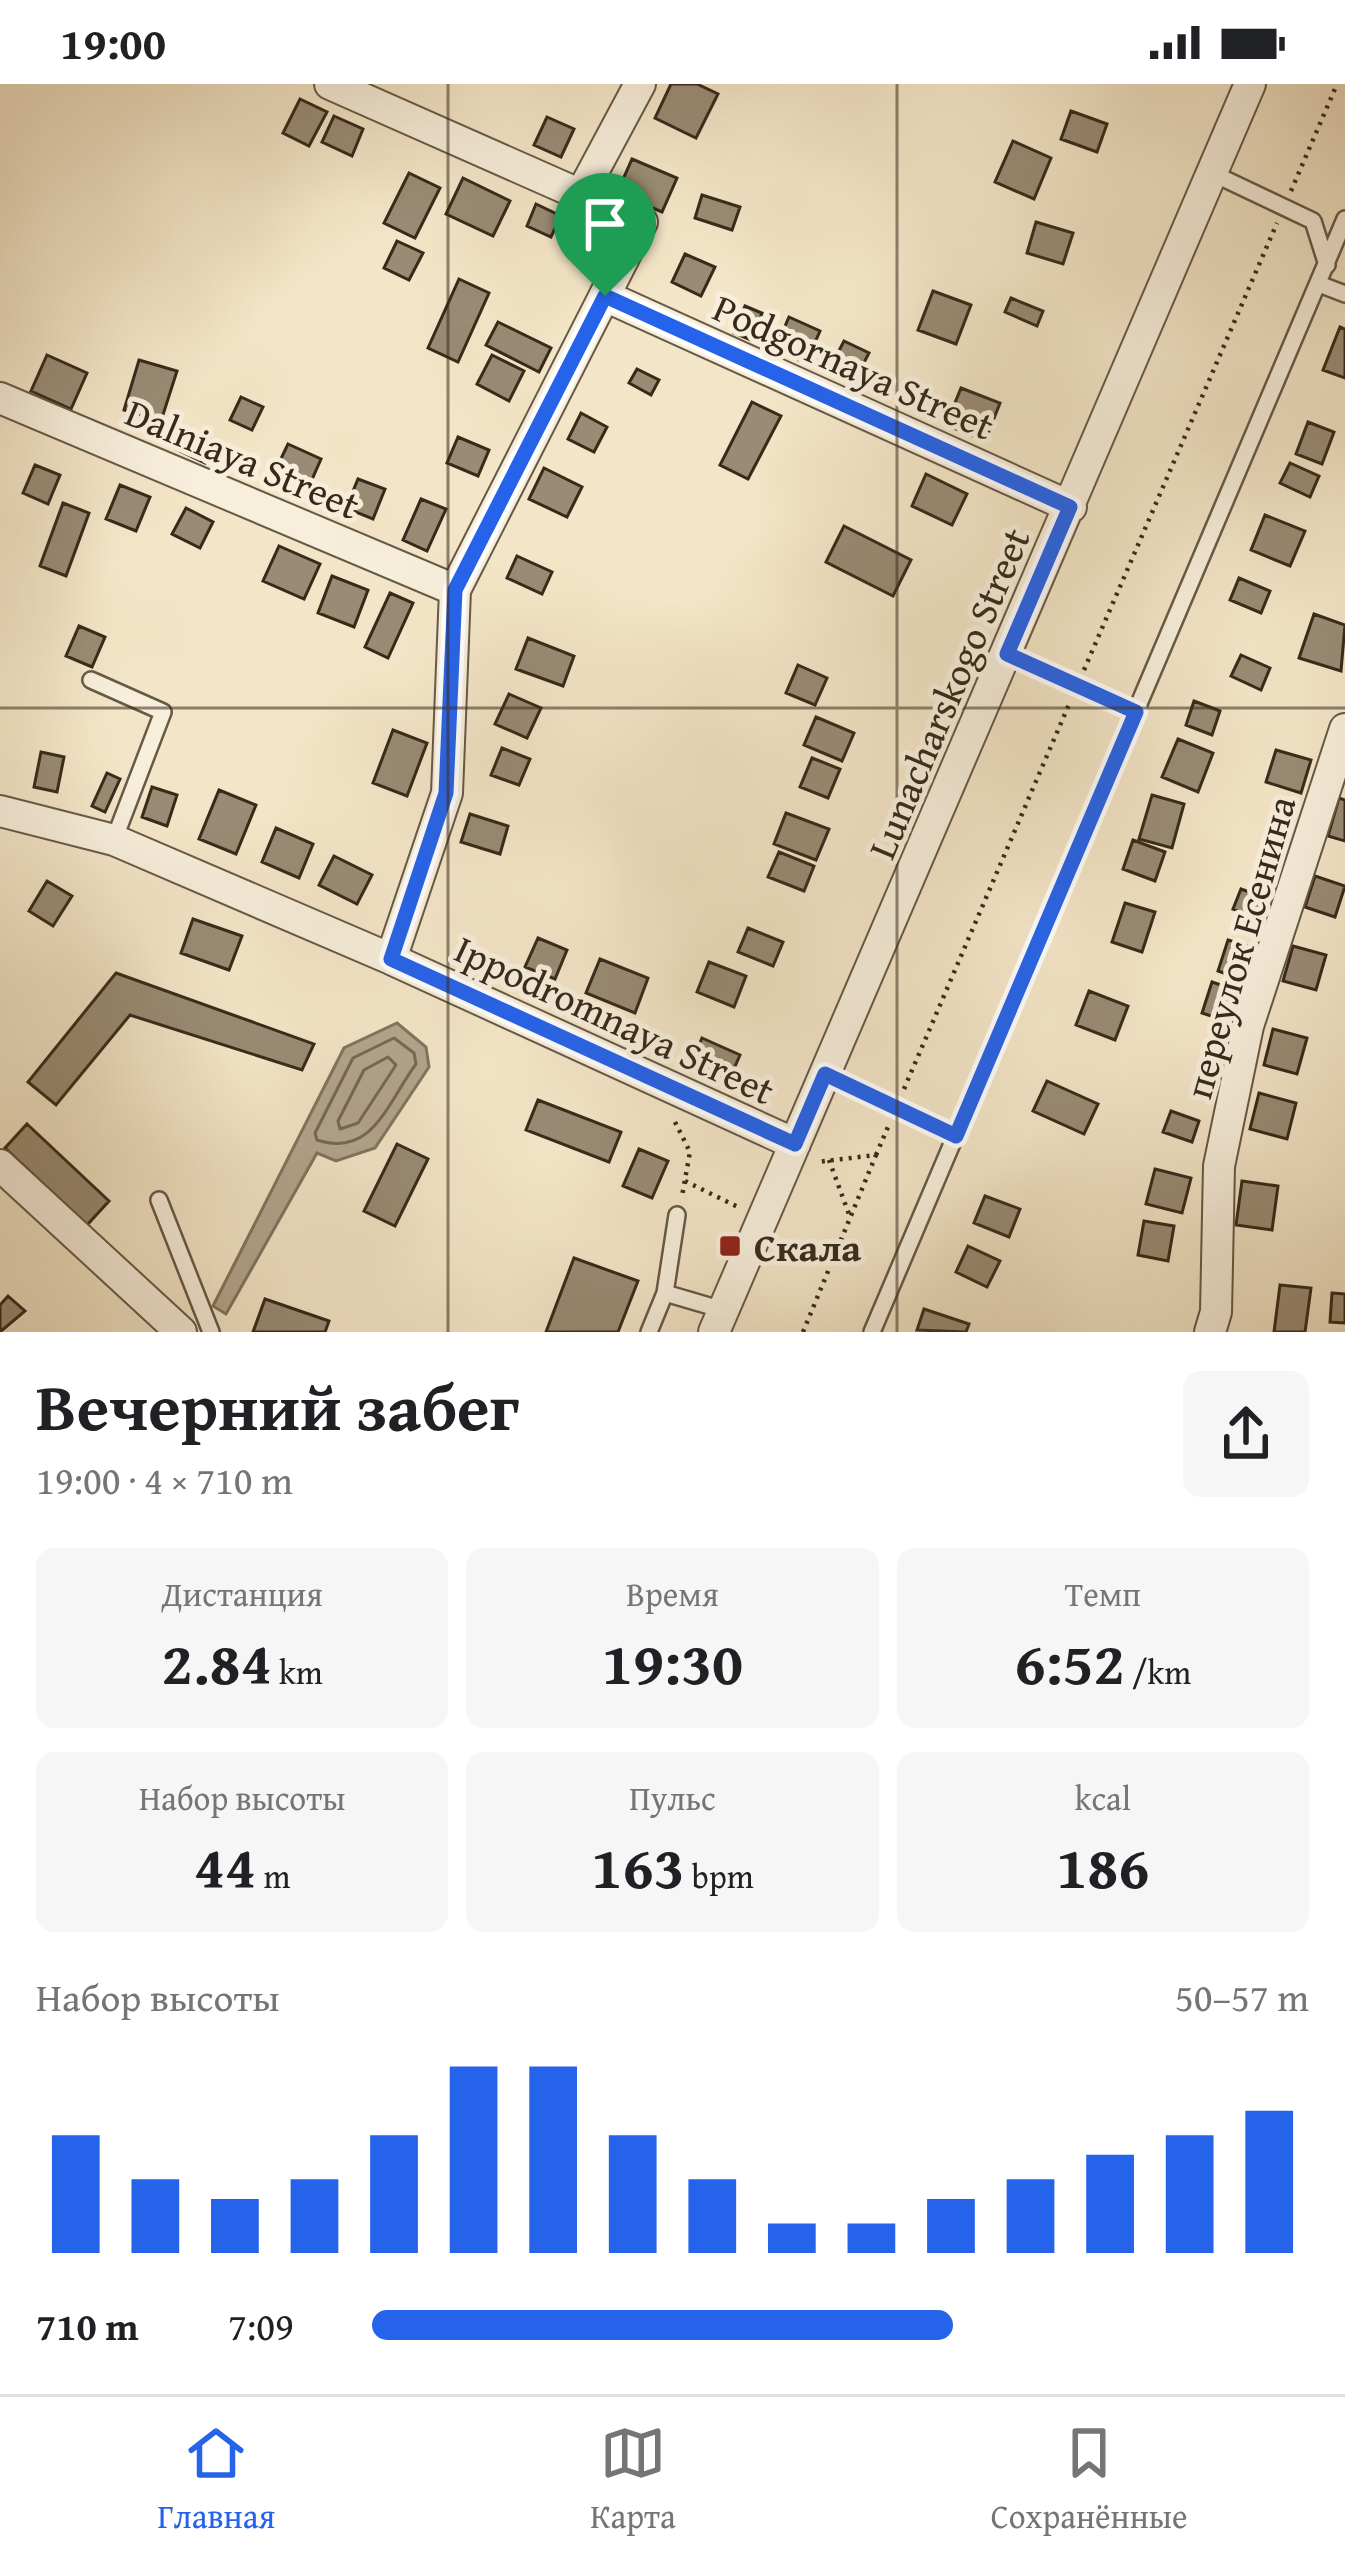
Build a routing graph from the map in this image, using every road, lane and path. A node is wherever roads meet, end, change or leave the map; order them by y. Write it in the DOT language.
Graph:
graph roads {
  1 [pos="330,84"];
  2 [pos="640,84"];
  3 [pos="1250,84"];
  4 [pos="1337,84"];
  5 [pos="1212,173"];
  6 [pos="580,196"];
  7 [pos="1284,207"];
  8 [pos="1345,219"];
  9 [pos="1327,265"];
  10 [pos="1318,284"];
  11 [pos="1345,294"];
  12 [pos="605,296"];
  13 [pos="0,398"];
  14 [pos="1070,507"];
  15 [pos="455,590"];
  16 [pos="1007,654"];
  17 [pos="91,680"];
  18 [pos="1077,686"];
  19 [pos="1136,712"];
  20 [pos="1345,729"];
  21 [pos="0,811"];
  22 [pos="113,840"];
  23 [pos="391,959"];
  24 [pos="825,1074"];
  25 [pos="670,1087"];
  26 [pos="896,1107"];
  27 [pos="956,1136"];
  28 [pos="799,1154"];
  29 [pos="876,1155"];
  30 [pos="829,1160"];
  31 [pos="0,1165"];
  32 [pos="686,1181"];
  33 [pos="159,1200"];
  34 [pos="676,1215"];
  35 [pos="850,1217"];
  36 [pos="762,1220"];
  37 [pos="665,1293"];
  38 [pos="719,1321"];
  39 [pos="181,1332"];
  40 [pos="211,1332"];
  41 [pos="649,1332"];
  42 [pos="803,1332"];
  43 [pos="872,1332"];
  44 [pos="1210,1332"];
  1 -- 6 [label="street"];
  2 -- 6 [label="street"];
  3 -- 5 [label="street, Lunacharskogo Street"];
  4 -- 7 [label="path"];
  5 -- 7 [label="lane"];
  5 -- 14 [label="street, Lunacharskogo Street"];
  6 -- 12 [label="street"];
  7 -- 9 [label="lane"];
  7 -- 18 [label="path"];
  8 -- 9 [label="lane"];
  9 -- 10 [label="lane"];
  10 -- 11 [label="lane"];
  10 -- 19 [label="lane"];
  12 -- 14 [label="street, Podgornaya Street"];
  12 -- 15 [label="street"];
  13 -- 15 [label="street, Dalniaya Street"];
  14 -- 16 [label="street, Lunacharskogo Street"];
  15 -- 23 [label="street"];
  16 -- 18 [label="lane"];
  16 -- 24 [label="street, Lunacharskogo Street"];
  17 -- 22 [label="lane"];
  18 -- 19 [label="lane"];
  18 -- 26 [label="path"];
  19 -- 27 [label="lane"];
  20 -- 44 [label="street, переулок Есенина"];
  21 -- 22 [label="street, Ippodromnaya Street"];
  22 -- 23 [label="street, Ippodromnaya Street"];
  23 -- 25 [label="street, Ippodromnaya Street"];
  24 -- 26 [label="lane"];
  24 -- 28 [label="street, Lunacharskogo Street"];
  25 -- 28 [label="street, Ippodromnaya Street"];
  25 -- 32 [label="path"];
  26 -- 27 [label="lane"];
  26 -- 29 [label="path"];
  27 -- 43 [label="lane"];
  28 -- 30 [label="path"];
  28 -- 36 [label="street, Lunacharskogo Street"];
  29 -- 30 [label="path"];
  29 -- 35 [label="path"];
  30 -- 35 [label="path"];
  31 -- 39 [label="street"];
  32 -- 34 [label="path"];
  32 -- 36 [label="path"];
  33 -- 40 [label="lane"];
  34 -- 37 [label="lane"];
  35 -- 42 [label="path"];
  36 -- 38 [label="street, Lunacharskogo Street"];
  37 -- 38 [label="lane"];
  37 -- 41 [label="lane"];
}
